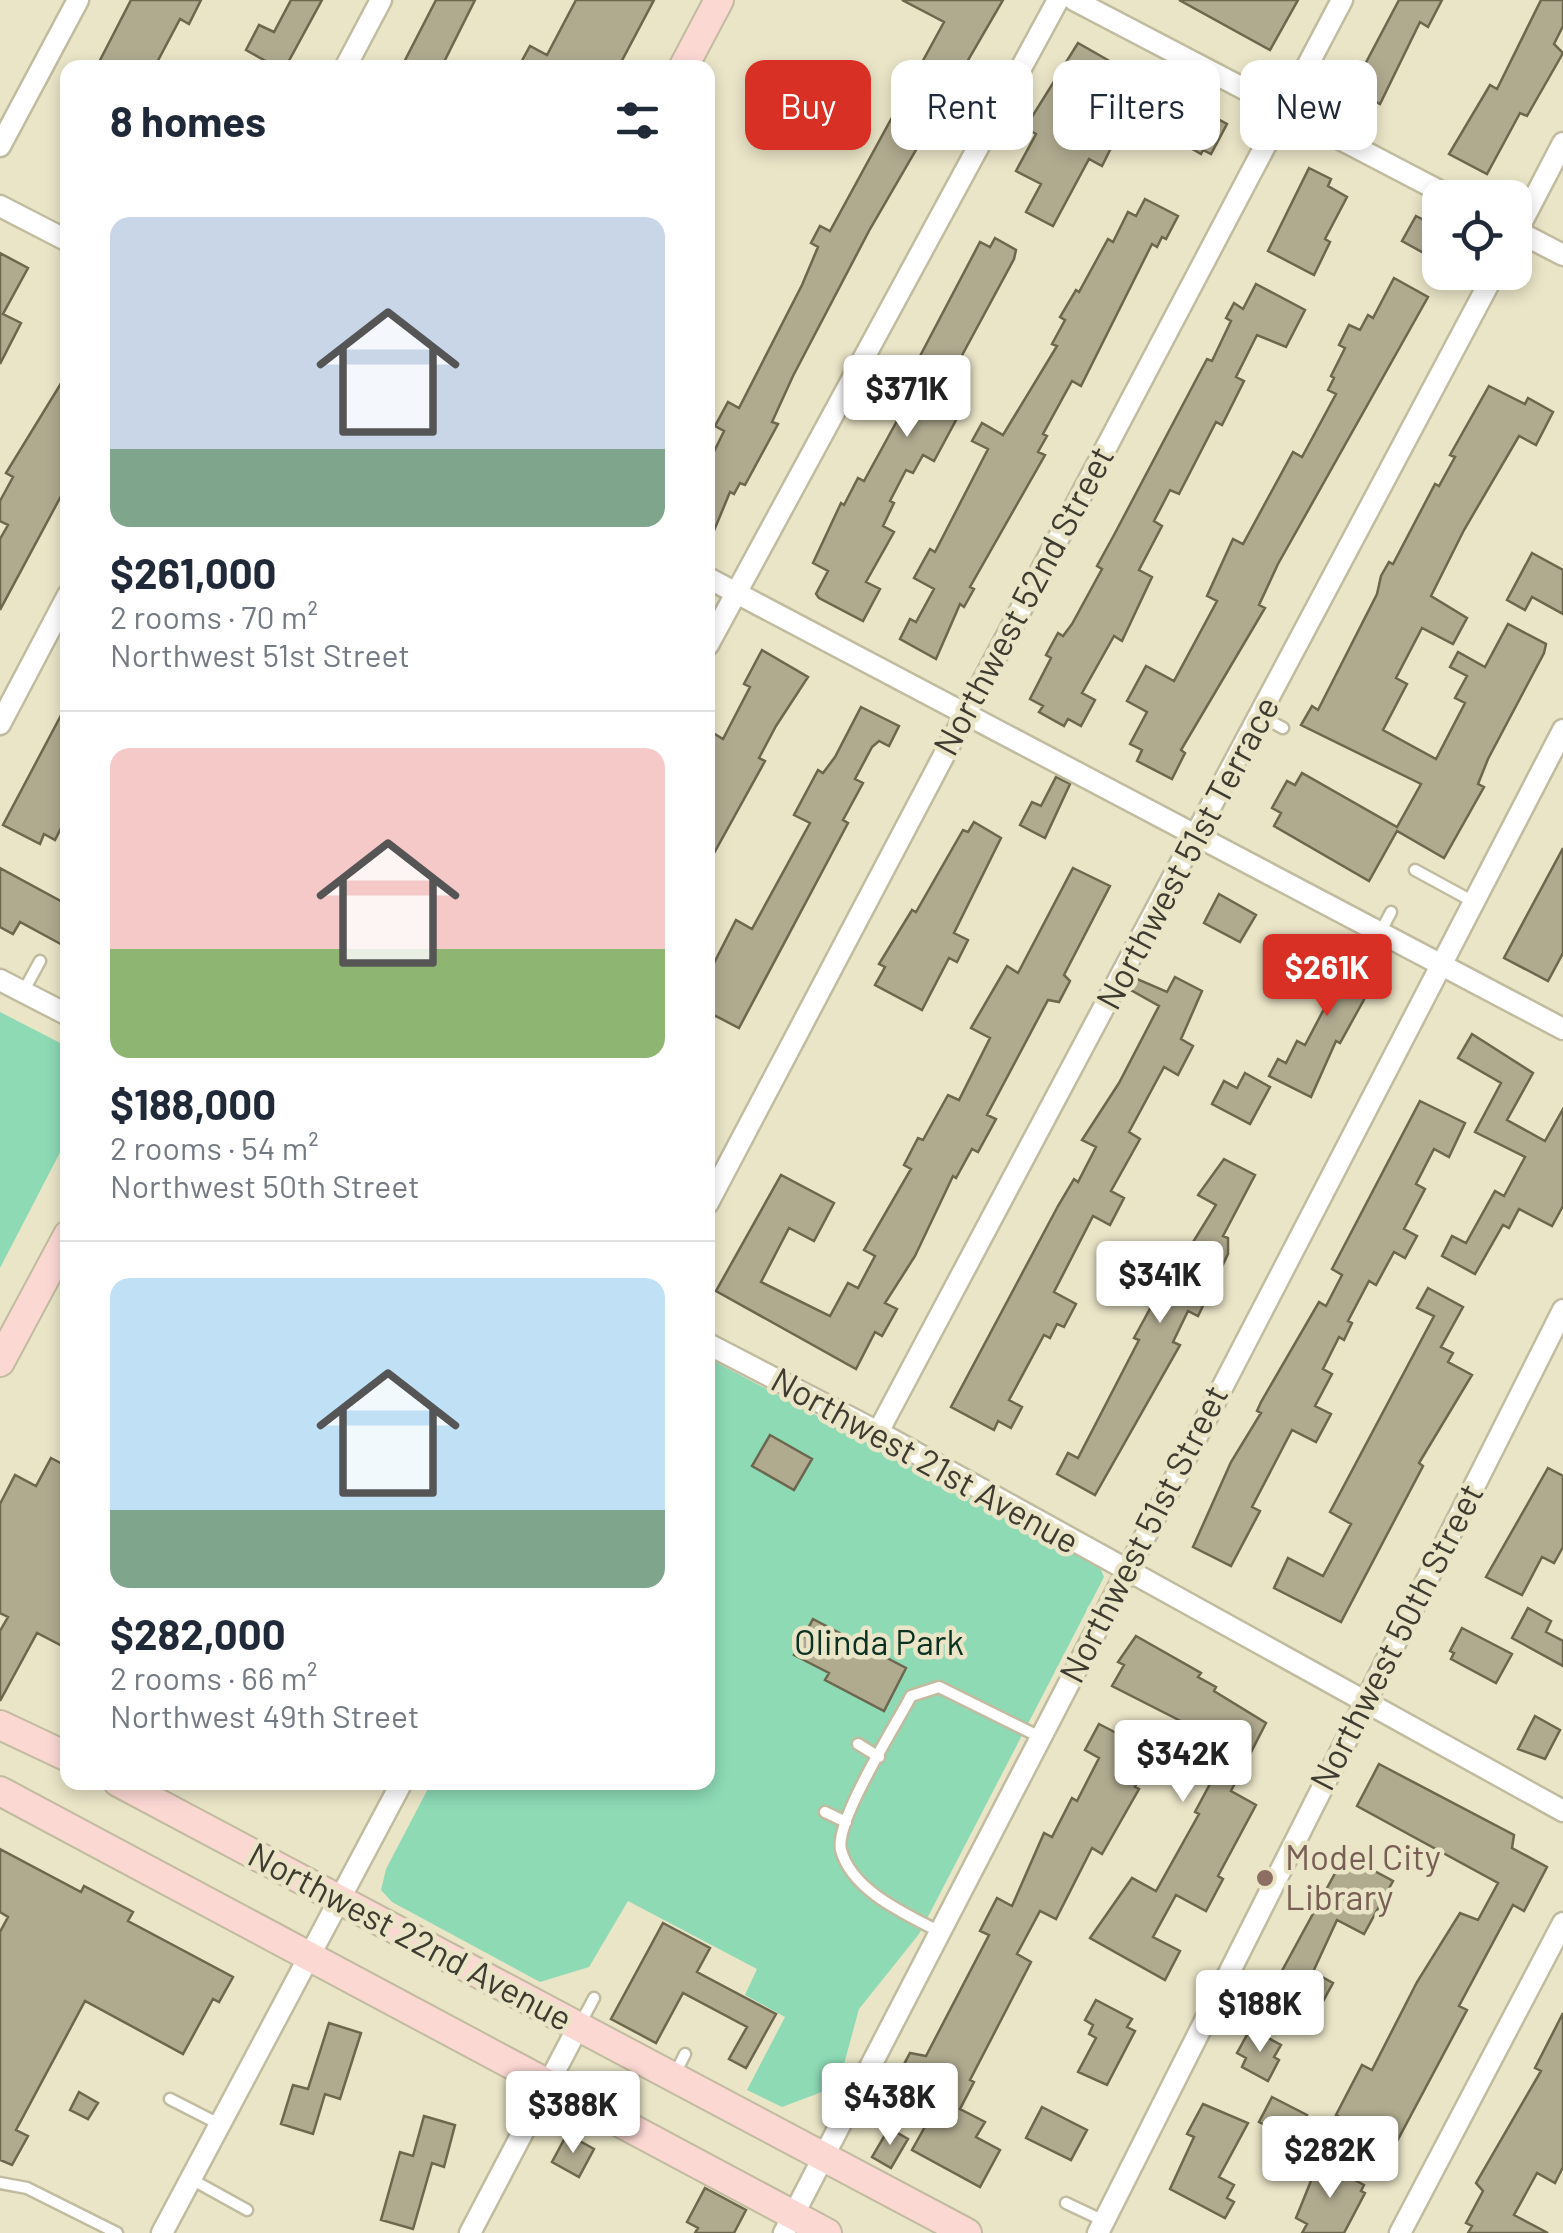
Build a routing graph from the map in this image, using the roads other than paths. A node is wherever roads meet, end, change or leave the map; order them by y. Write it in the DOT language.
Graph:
graph roads {
  1 [pos="78,0"];
  2 [pos="381,0"];
  3 [pos="1058,0"];
  4 [pos="1074,0"];
  5 [pos="1342,0"];
  6 [pos="716,1"];
  7 [pos="349,60"];
  8 [pos="687,60"];
  9 [pos="1311,60"];
  10 [pos="1240,88"];
  11 [pos="1563,143"];
  12 [pos="0,146"];
  13 [pos="1263,150"];
  14 [pos="1359,150"];
  15 [pos="1422,182"];
  16 [pos="1532,202"];
  17 [pos="0,206"];
  18 [pos="60,237"];
  19 [pos="1532,240"];
  20 [pos="1563,256"];
  21 [pos="1485,290"];
  22 [pos="715,582"];
  23 [pos="736,593"];
  24 [pos="60,611"];
  25 [pos="715,633"];
  26 [pos="964,714"];
  27 [pos="1260,716"];
  28 [pos="0,724"];
  29 [pos="1283,728"];
  30 [pos="1563,730"];
  31 [pos="1198,836"];
  32 [pos="1415,870"];
  33 [pos="1472,900"];
  34 [pos="1391,912"];
  35 [pos="1380,933"];
  36 [pos="40,961"];
  37 [pos="1438,964"];
  38 [pos="0,980"];
  39 [pos="23,992"];
  40 [pos="60,1011"];
  41 [pos="1563,1029"];
  42 [pos="715,1190"];
  43 [pos="60,1250"];
  44 [pos="1563,1310"];
  45 [pos="715,1348"];
  46 [pos="0,1362"];
  47 [pos="878,1432"];
  48 [pos="1125,1571"];
  49 [pos="1362,1704"];
  50 [pos="0,1725"];
  51 [pos="1040,1737"];
  52 [pos="858,1744"];
  53 [pos="60,1753"];
  54 [pos="879,1756"];
  55 [pos="133,1790"];
  56 [pos="398,1790"];
  57 [pos="0,1791"];
  58 [pos="1563,1811"];
  59 [pos="825,1812"];
  60 [pos="846,1822"];
  61 [pos="340,1900"];
  62 [pos="1563,1922"];
  63 [pos="940,1932"];
  64 [pos="309,1958"];
  65 [pos="594,1998"];
  66 [pos="578,2027"];
  67 [pos="548,2086"];
  68 [pos="170,2099"];
  69 [pos="220,2125"];
  70 [pos="824,2158"];
  71 [pos="191,2179"];
  72 [pos="0,2183"];
  73 [pos="1066,2202"];
  74 [pos="247,2210"];
  75 [pos="789,2224"];
  76 [pos="1101,2227"];
  77 [pos="116,2233"];
  78 [pos="162,2233"];
  79 [pos="470,2233"];
  80 [pos="827,2233"];
  81 [pos="967,2233"];
  82 [pos="1400,2233"];
  1 -- 12 [label="street"];
  2 -- 7 [label="street"];
  3 -- 23 [label="street"];
  4 -- 10 [label="street"];
  5 -- 9 [label="street, Northwest 52nd Street"];
  6 -- 8 [label="main road"];
  11 -- 16 [label="street"];
  13 -- 26 [label="street, Northwest 52nd Street"];
  14 -- 15 [label="street"];
  17 -- 18 [label="street"];
  19 -- 20 [label="street"];
  21 -- 27 [label="street, Northwest 51st Terrace"];
  22 -- 23 [label="street"];
  23 -- 25 [label="street"];
  23 -- 26 [label="street"];
  24 -- 28 [label="street"];
  26 -- 31 [label="street"];
  26 -- 42 [label="street, Northwest 52nd Street"];
  27 -- 29 [label="lane"];
  27 -- 31 [label="street, Northwest 51st Terrace"];
  30 -- 33 [label="street, Northwest 51st Street"];
  31 -- 35 [label="street"];
  31 -- 47 [label="street, Northwest 51st Terrace"];
  32 -- 33 [label="lane"];
  33 -- 37 [label="street, Northwest 51st Street"];
  34 -- 35 [label="lane"];
  35 -- 37 [label="street"];
  36 -- 39 [label="lane"];
  37 -- 41 [label="street"];
  37 -- 48 [label="street, Northwest 51st Street"];
  38 -- 39 [label="street"];
  39 -- 40 [label="street"];
  43 -- 46 [label="main road"];
  44 -- 49 [label="street, Northwest 50th Street"];
  45 -- 47 [label="street, Northwest 21st Avenue"];
  47 -- 48 [label="street, Northwest 21st Avenue"];
  48 -- 49 [label="street, Northwest 21st Avenue"];
  48 -- 51 [label="street, Northwest 51st Street"];
  49 -- 58 [label="street, Northwest 21st Avenue"];
  49 -- 76 [label="street, Northwest 50th Street"];
  50 -- 53 [label="main road"];
  51 -- 54 [label="lane"];
  51 -- 63 [label="street, Northwest 51st Street"];
  52 -- 54 [label="lane"];
  54 -- 60 [label="lane"];
  55 -- 61 [label="main road, Northwest 22nd Avenue"];
  56 -- 61 [label="street"];
  57 -- 64 [label="main road, Northwest 22nd Avenue"];
  59 -- 60 [label="lane"];
  60 -- 63 [label="lane"];
  61 -- 64 [label="street"];
  61 -- 66 [label="main road, Northwest 22nd Avenue"];
  62 -- 82 [label="street"];
  63 -- 70 [label="street, Northwest 51st Street"];
  64 -- 67 [label="main road, Northwest 22nd Avenue"];
  64 -- 69 [label="street"];
  65 -- 66 [label="lane"];
  66 -- 67 [label="street"];
  66 -- 70 [label="main road, Northwest 22nd Avenue"];
  67 -- 75 [label="main road, Northwest 22nd Avenue"];
  67 -- 79 [label="street"];
  68 -- 69 [label="lane"];
  69 -- 71 [label="street"];
  70 -- 75 [label="street, Northwest 51st Street"];
  70 -- 81 [label="main road, Northwest 22nd Avenue"];
  71 -- 74 [label="lane"];
  71 -- 78 [label="street"];
  72 -- 77 [label="lane"];
  73 -- 76 [label="lane"];
  75 -- 80 [label="main road, Northwest 22nd Avenue"];
}
